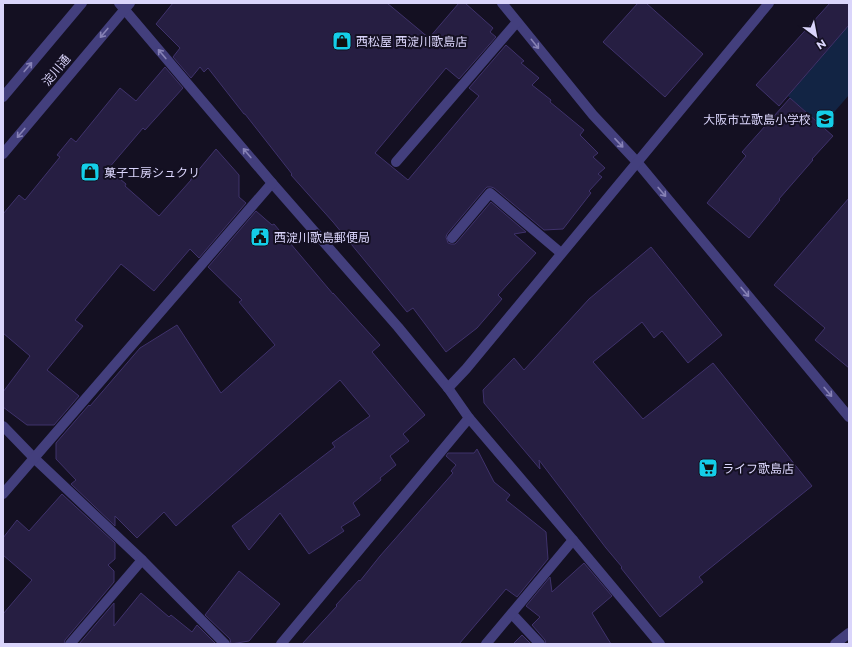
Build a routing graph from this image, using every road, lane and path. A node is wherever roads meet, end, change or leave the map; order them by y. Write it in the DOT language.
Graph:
graph roads {
  1 [pos="82,3"];
  2 [pos="502,3"];
  3 [pos="769,3"];
  4 [pos="124,5"];
  5 [pos="517,22"];
  6 [pos="3,97"];
  7 [pos="3,154"];
  8 [pos="396,162"];
  9 [pos="637,162"];
  10 [pos="272,183"];
  11 [pos="452,238"];
  12 [pos="561,253"];
  13 [pos="448,388"];
  14 [pos="849,417"];
  15 [pos="469,418"];
  16 [pos="3,426"];
  17 [pos="34,458"];
  18 [pos="3,494"];
  19 [pos="573,540"];
  20 [pos="142,560"];
  21 [pos="512,614"];
  22 [pos="849,633"];
  23 [pos="70,644"];
  24 [pos="226,644"];
  25 [pos="281,644"];
  26 [pos="486,644"];
  27 [pos="540,644"];
  28 [pos="660,644"];
  29 [pos="835,644"];
  6 -- 1 [label="street, 淀川通, one-way"];
  2 -- 5 [label="street"];
  3 -- 9 [label="street"];
  4 -- 7 [label="street, 淀川通, one-way"];
  10 -- 4 [label="street, one-way"];
  5 -- 8 [label="street"];
  5 -- 9 [label="street, one-way"];
  9 -- 12 [label="street"];
  9 -- 14 [label="street, one-way"];
  10 -- 13 [label="street"];
  10 -- 17 [label="street"];
  11 -- 12 [label="street"];
  12 -- 13 [label="street"];
  13 -- 15 [label="street"];
  15 -- 19 [label="street"];
  15 -- 25 [label="street"];
  16 -- 17 [label="street"];
  17 -- 18 [label="street"];
  17 -- 20 [label="street"];
  19 -- 21 [label="street"];
  19 -- 28 [label="street"];
  20 -- 23 [label="street"];
  20 -- 24 [label="street"];
  21 -- 26 [label="street"];
  21 -- 27 [label="street"];
  22 -- 29 [label="street"];
}
